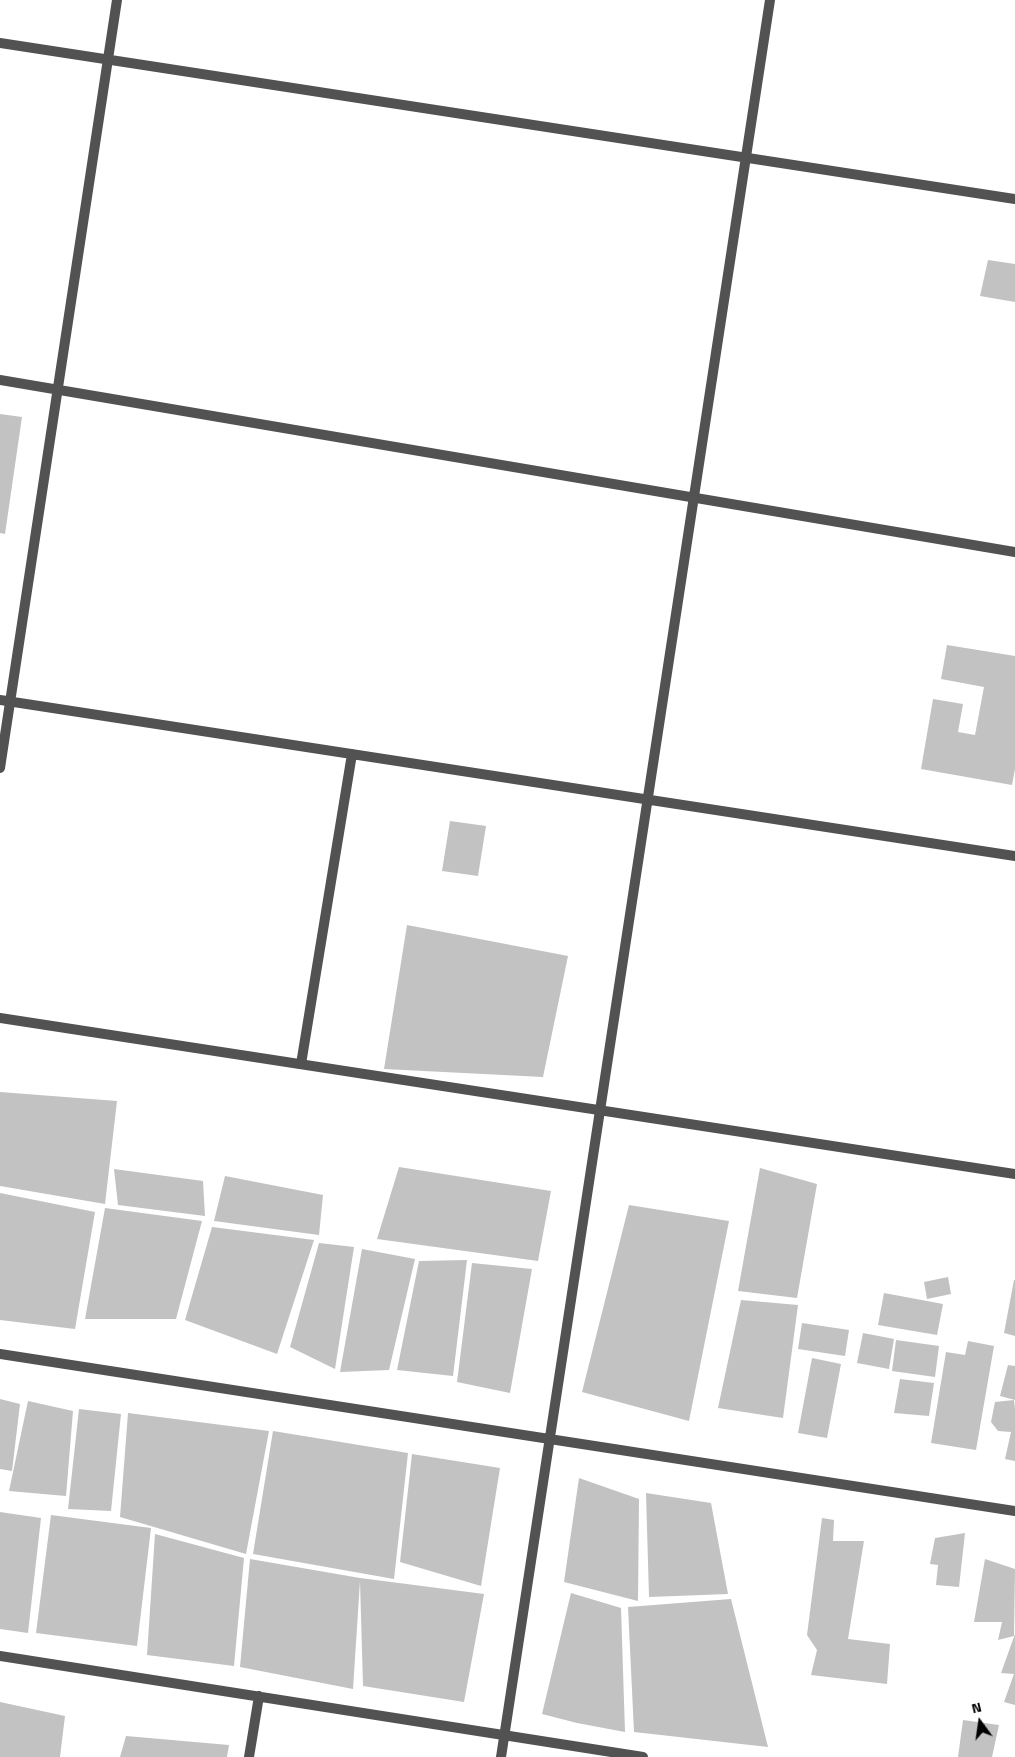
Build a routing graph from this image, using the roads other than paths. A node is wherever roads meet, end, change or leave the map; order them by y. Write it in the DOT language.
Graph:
graph roads {
  1 [pos="117,0"];
  2 [pos="770,0"];
  3 [pos="0,43"];
  4 [pos="108,59"];
  5 [pos="746,157"];
  6 [pos="1015,199"];
  7 [pos="0,380"];
  8 [pos="58,388"];
  9 [pos="693,497"];
  10 [pos="1015,552"];
  11 [pos="5,701"];
  12 [pos="352,754"];
  13 [pos="0,768"];
  14 [pos="647,799"];
  15 [pos="1015,856"];
  16 [pos="0,1018"];
  17 [pos="301,1064"];
  18 [pos="600,1110"];
  19 [pos="1015,1174"];
  20 [pos="0,1354"];
  21 [pos="550,1439"];
  22 [pos="1015,1511"];
  23 [pos="0,1656"];
  24 [pos="259,1696"];
  25 [pos="504,1735"];
  26 [pos="249,1757"];
  27 [pos="501,1757"];
  28 [pos="643,1757"];
  1 -- 4 [label="street"];
  2 -- 5 [label="street"];
  3 -- 4 [label="street"];
  4 -- 5 [label="street"];
  4 -- 8 [label="street"];
  5 -- 6 [label="street"];
  5 -- 9 [label="street"];
  7 -- 8 [label="street"];
  8 -- 9 [label="street"];
  8 -- 11 [label="street"];
  9 -- 10 [label="street"];
  9 -- 14 [label="street"];
  11 -- 12 [label="street"];
  11 -- 13 [label="street"];
  12 -- 14 [label="street"];
  12 -- 17 [label="street"];
  14 -- 15 [label="street"];
  14 -- 18 [label="street"];
  16 -- 17 [label="street"];
  17 -- 18 [label="street"];
  18 -- 19 [label="street"];
  18 -- 21 [label="street"];
  20 -- 21 [label="street"];
  21 -- 22 [label="street"];
  21 -- 25 [label="street"];
  23 -- 24 [label="street"];
  24 -- 25 [label="street"];
  24 -- 26 [label="street"];
  25 -- 27 [label="street"];
  25 -- 28 [label="street"];
}
